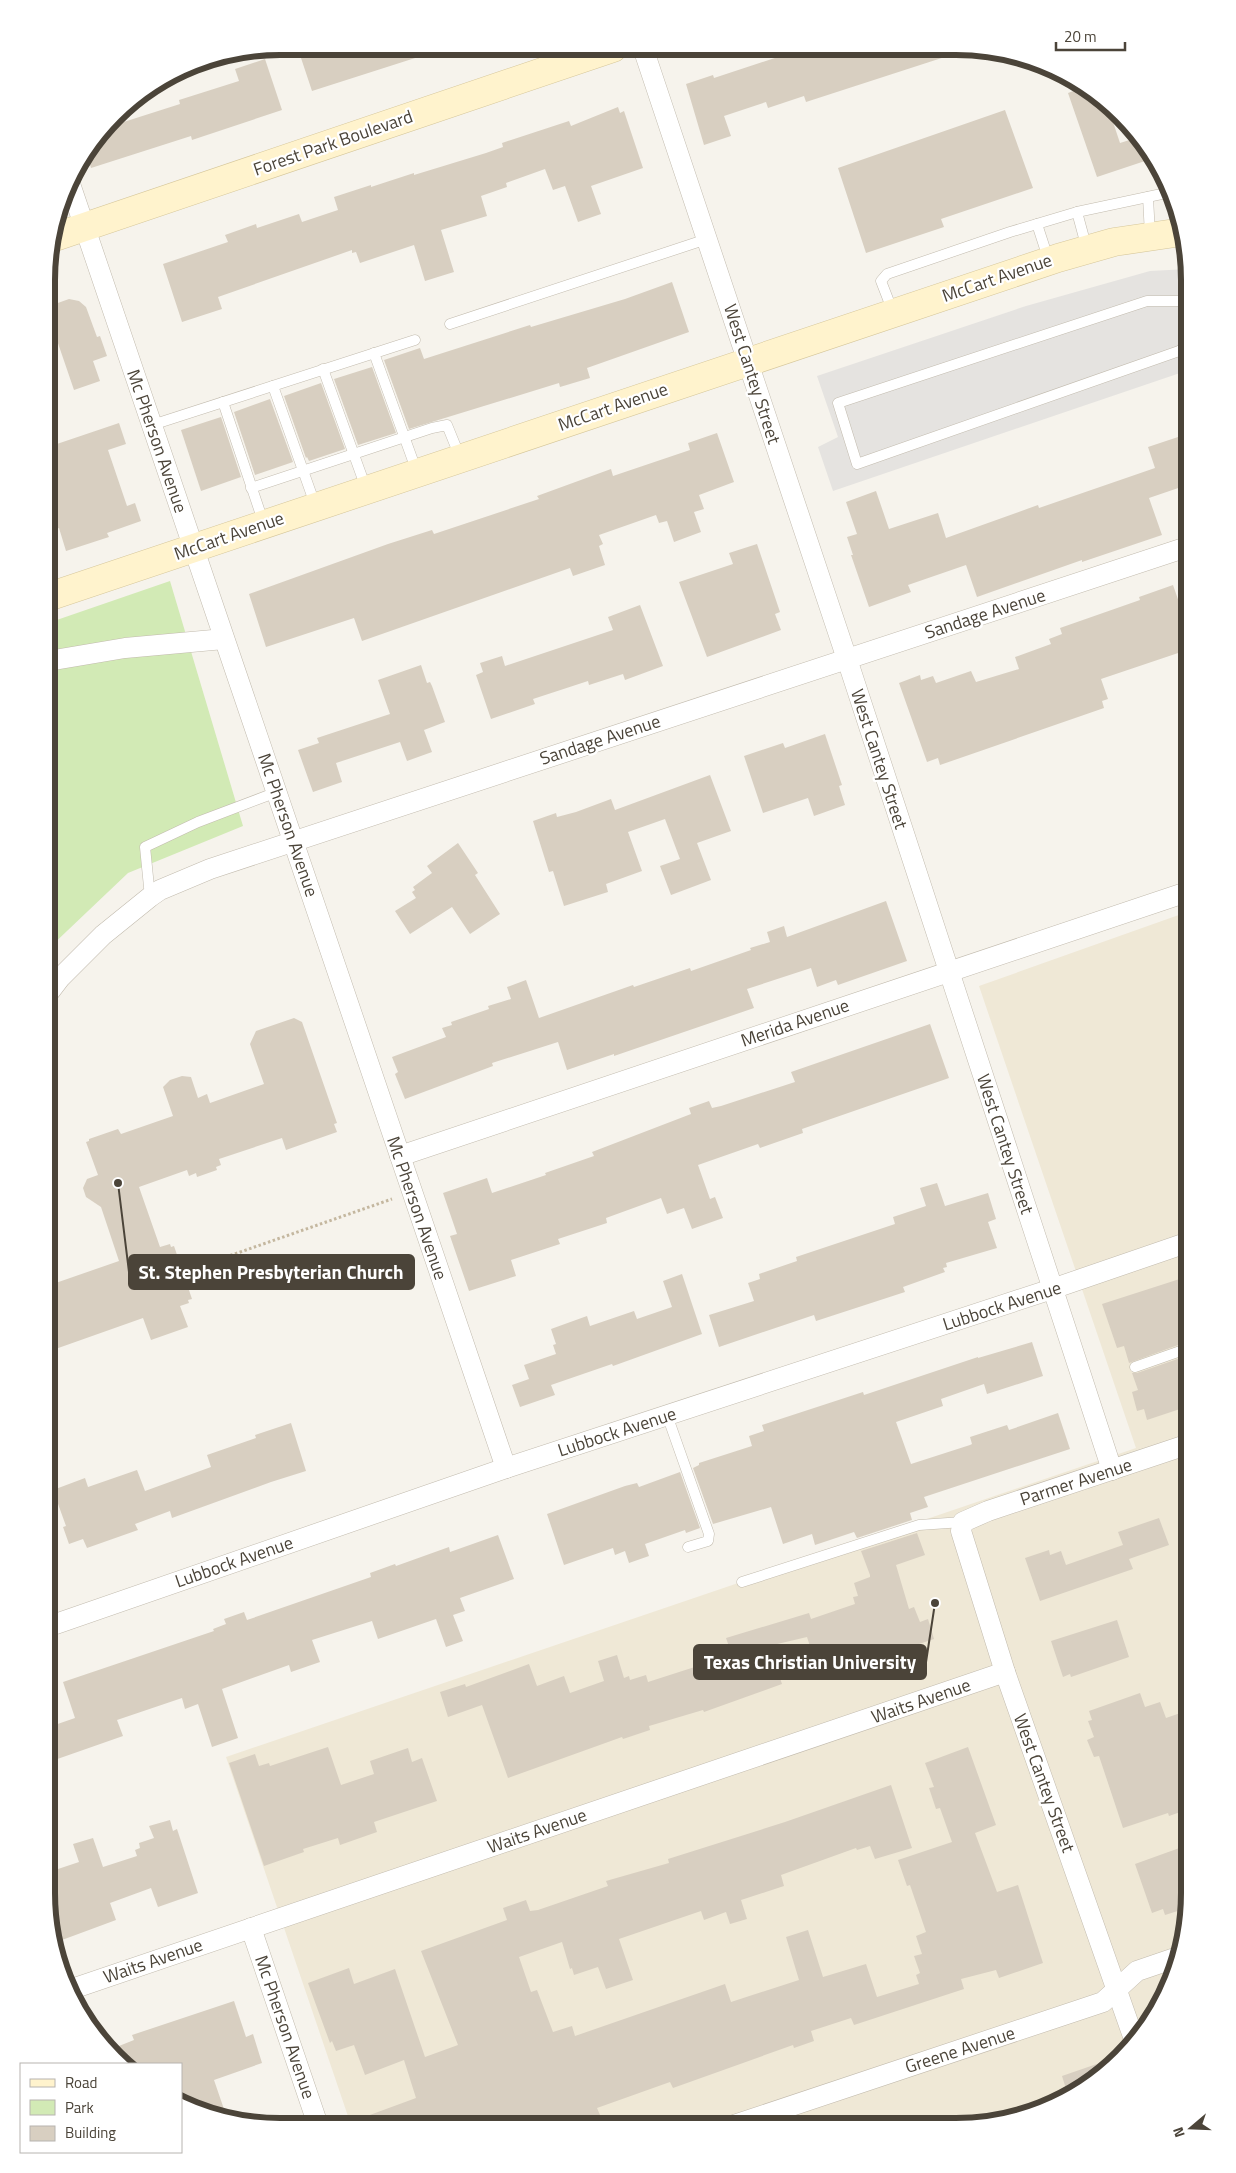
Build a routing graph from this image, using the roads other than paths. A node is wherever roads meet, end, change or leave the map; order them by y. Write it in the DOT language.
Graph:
graph roads {
  1 [pos="592,55"];
  2 [pos="645,55"];
  3 [pos="73,192"];
  4 [pos="1164,194"];
  5 [pos="1148,197"];
  6 [pos="1077,212"];
  7 [pos="1037,224"];
  8 [pos="84,227"];
  9 [pos="1176,233"];
  10 [pos="59,236"];
  11 [pos="1150,236"];
  12 [pos="707,239"];
  13 [pos="1087,250"];
  14 [pos="1049,261"];
  15 [pos="1181,302"];
  16 [pos="894,313"];
  17 [pos="450,324"];
  18 [pos="415,340"];
  19 [pos="1181,349"];
  20 [pos="374,353"];
  21 [pos="748,362"];
  22 [pos="323,369"];
  23 [pos="273,386"];
  24 [pos="223,402"];
  25 [pos="152,425"];
  26 [pos="404,438"];
  27 [pos="354,455"];
  28 [pos="460,458"];
  29 [pos="303,472"];
  30 [pos="417,473"];
  31 [pos="252,488"];
  32 [pos="367,490"];
  33 [pos="316,507"];
  34 [pos="264,524"];
  35 [pos="193,548"];
  36 [pos="1181,549"];
  37 [pos="55,595"];
  38 [pos="224,639"];
  39 [pos="847,659"];
  40 [pos="55,660"];
  41 [pos="277,792"];
  42 [pos="293,841"];
  43 [pos="1181,894"];
  44 [pos="150,897"];
  45 [pos="949,972"];
  46 [pos="55,985"];
  47 [pos="400,1156"];
  48 [pos="1181,1245"];
  49 [pos="1052,1289"];
  50 [pos="1181,1351"];
  51 [pos="1135,1367"];
  52 [pos="667,1415"];
  53 [pos="1181,1447"];
  54 [pos="506,1468"];
  55 [pos="1112,1470"];
  56 [pos="963,1522"];
  57 [pos="688,1547"];
  58 [pos="742,1582"];
  59 [pos="55,1624"];
  60 [pos="1005,1672"];
  61 [pos="251,1928"];
  62 [pos="1171,1959"];
  63 [pos="76,1988"];
  64 [pos="1117,1988"];
  65 [pos="1132,2033"];
  66 [pos="316,2118"];
  67 [pos="755,2118"];
  1 -- 8 [label="street, Forest Park Boulevard"];
  2 -- 12 [label="street, West Cantey Street"];
  3 -- 8 [label="street, Mc Pherson Avenue"];
  4 -- 5 [label="lane"];
  5 -- 6 [label="lane"];
  5 -- 11 [label="lane"];
  6 -- 7 [label="lane"];
  6 -- 13 [label="lane"];
  7 -- 14 [label="lane"];
  7 -- 16 [label="lane"];
  8 -- 10 [label="street, Forest Park Boulevard"];
  8 -- 25 [label="street, Mc Pherson Avenue"];
  9 -- 11 [label="street, McCart Avenue"];
  11 -- 13 [label="street, McCart Avenue"];
  12 -- 17 [label="lane"];
  12 -- 21 [label="street, West Cantey Street"];
  13 -- 14 [label="street, McCart Avenue"];
  14 -- 16 [label="street, McCart Avenue"];
  15 -- 19 [label="lane"];
  16 -- 21 [label="street, McCart Avenue"];
  18 -- 20 [label="lane"];
  20 -- 22 [label="lane"];
  20 -- 26 [label="lane"];
  21 -- 28 [label="street, McCart Avenue"];
  21 -- 39 [label="street, West Cantey Street"];
  22 -- 23 [label="lane"];
  22 -- 27 [label="lane"];
  23 -- 24 [label="lane"];
  23 -- 29 [label="lane"];
  24 -- 25 [label="lane"];
  24 -- 31 [label="lane"];
  25 -- 35 [label="street, Mc Pherson Avenue"];
  26 -- 27 [label="lane"];
  26 -- 28 [label="lane"];
  26 -- 30 [label="lane"];
  27 -- 29 [label="lane"];
  27 -- 32 [label="lane"];
  28 -- 30 [label="street, McCart Avenue"];
  29 -- 31 [label="lane"];
  29 -- 33 [label="lane"];
  30 -- 32 [label="street, McCart Avenue"];
  31 -- 34 [label="lane"];
  32 -- 33 [label="street, McCart Avenue"];
  33 -- 34 [label="street, McCart Avenue"];
  34 -- 35 [label="street, McCart Avenue"];
  35 -- 37 [label="street, McCart Avenue"];
  35 -- 38 [label="street, Mc Pherson Avenue"];
  36 -- 39 [label="street, Sandage Avenue"];
  38 -- 40 [label="street"];
  38 -- 41 [label="street, Mc Pherson Avenue"];
  39 -- 42 [label="street, Sandage Avenue"];
  39 -- 45 [label="street, West Cantey Street"];
  41 -- 42 [label="street, Mc Pherson Avenue"];
  41 -- 44 [label="lane"];
  42 -- 44 [label="street, Sandage Avenue"];
  42 -- 47 [label="street, Mc Pherson Avenue"];
  43 -- 45 [label="street, Merida Avenue"];
  44 -- 46 [label="street, Sandage Avenue"];
  45 -- 47 [label="street, Merida Avenue"];
  45 -- 49 [label="street, West Cantey Street"];
  47 -- 54 [label="street, Mc Pherson Avenue"];
  48 -- 49 [label="street, Lubbock Avenue"];
  49 -- 52 [label="street, Lubbock Avenue"];
  49 -- 55 [label="street, West Cantey Street"];
  50 -- 51 [label="lane"];
  52 -- 54 [label="street, Lubbock Avenue"];
  52 -- 57 [label="lane"];
  53 -- 55 [label="street, Parmer Avenue"];
  54 -- 59 [label="street, Lubbock Avenue"];
  55 -- 56 [label="street, Parmer Avenue"];
  56 -- 58 [label="lane"];
  56 -- 60 [label="street, West Cantey Street"];
  60 -- 61 [label="street, Waits Avenue"];
  60 -- 64 [label="street, West Cantey Street"];
  61 -- 63 [label="street, Waits Avenue"];
  61 -- 66 [label="street, Mc Pherson Avenue"];
  62 -- 64 [label="street, Greene Avenue"];
  64 -- 65 [label="street, West Cantey Street"];
  64 -- 67 [label="street, Greene Avenue"];
}
